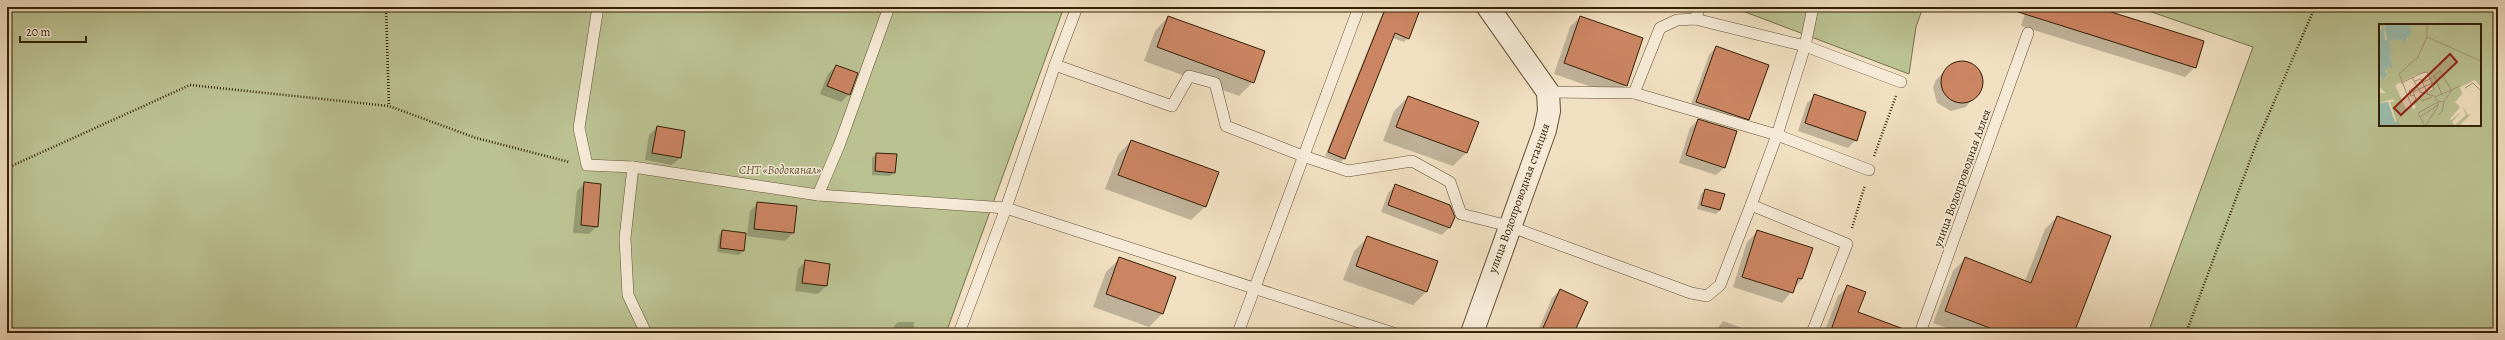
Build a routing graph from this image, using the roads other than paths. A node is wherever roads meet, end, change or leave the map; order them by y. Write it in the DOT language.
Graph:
graph roads {
  1 [pos="598,7"];
  2 [pos="889,7"];
  3 [pos="1077,7"];
  4 [pos="1359,7"];
  5 [pos="1488,7"];
  6 [pos="1700,7"];
  7 [pos="1813,7"];
  8 [pos="1695,18"];
  9 [pos="2028,33"];
  10 [pos="1805,46"];
  11 [pos="1055,65"];
  12 [pos="1901,82"];
  13 [pos="1548,92"];
  14 [pos="1634,93"];
  15 [pos="1777,135"];
  16 [pos="1303,156"];
  17 [pos="633,167"];
  18 [pos="1869,170"];
  19 [pos="818,195"];
  20 [pos="1751,205"];
  21 [pos="1006,208"];
  22 [pos="1509,226"];
  23 [pos="1255,290"];
  24 [pos="646,333"];
  25 [pos="960,333"];
  26 [pos="1238,333"];
  27 [pos="1393,333"];
  28 [pos="1472,333"];
  29 [pos="1812,333"];
  30 [pos="1920,333"];
  1 -- 17 [label="lane"];
  2 -- 19 [label="lane"];
  3 -- 11 [label="lane"];
  4 -- 16 [label="lane"];
  5 -- 13 [label="street"];
  6 -- 8 [label="lane"];
  7 -- 10 [label="lane"];
  8 -- 10 [label="lane"];
  8 -- 14 [label="lane"];
  9 -- 30 [label="lane, улица Водопроводная Аллея"];
  10 -- 12 [label="lane"];
  10 -- 15 [label="lane"];
  11 -- 16 [label="lane"];
  11 -- 21 [label="lane"];
  13 -- 14 [label="lane"];
  13 -- 22 [label="street, улица Водопроводная станция"];
  14 -- 15 [label="lane"];
  15 -- 18 [label="lane"];
  15 -- 20 [label="lane"];
  16 -- 22 [label="lane"];
  16 -- 23 [label="lane"];
  17 -- 19 [label="lane"];
  17 -- 24 [label="lane"];
  19 -- 21 [label="lane"];
  20 -- 22 [label="lane"];
  20 -- 29 [label="lane"];
  21 -- 23 [label="lane"];
  21 -- 25 [label="lane"];
  22 -- 28 [label="street, улица Водопроводная станция"];
  23 -- 26 [label="lane"];
  23 -- 27 [label="lane"];
}
